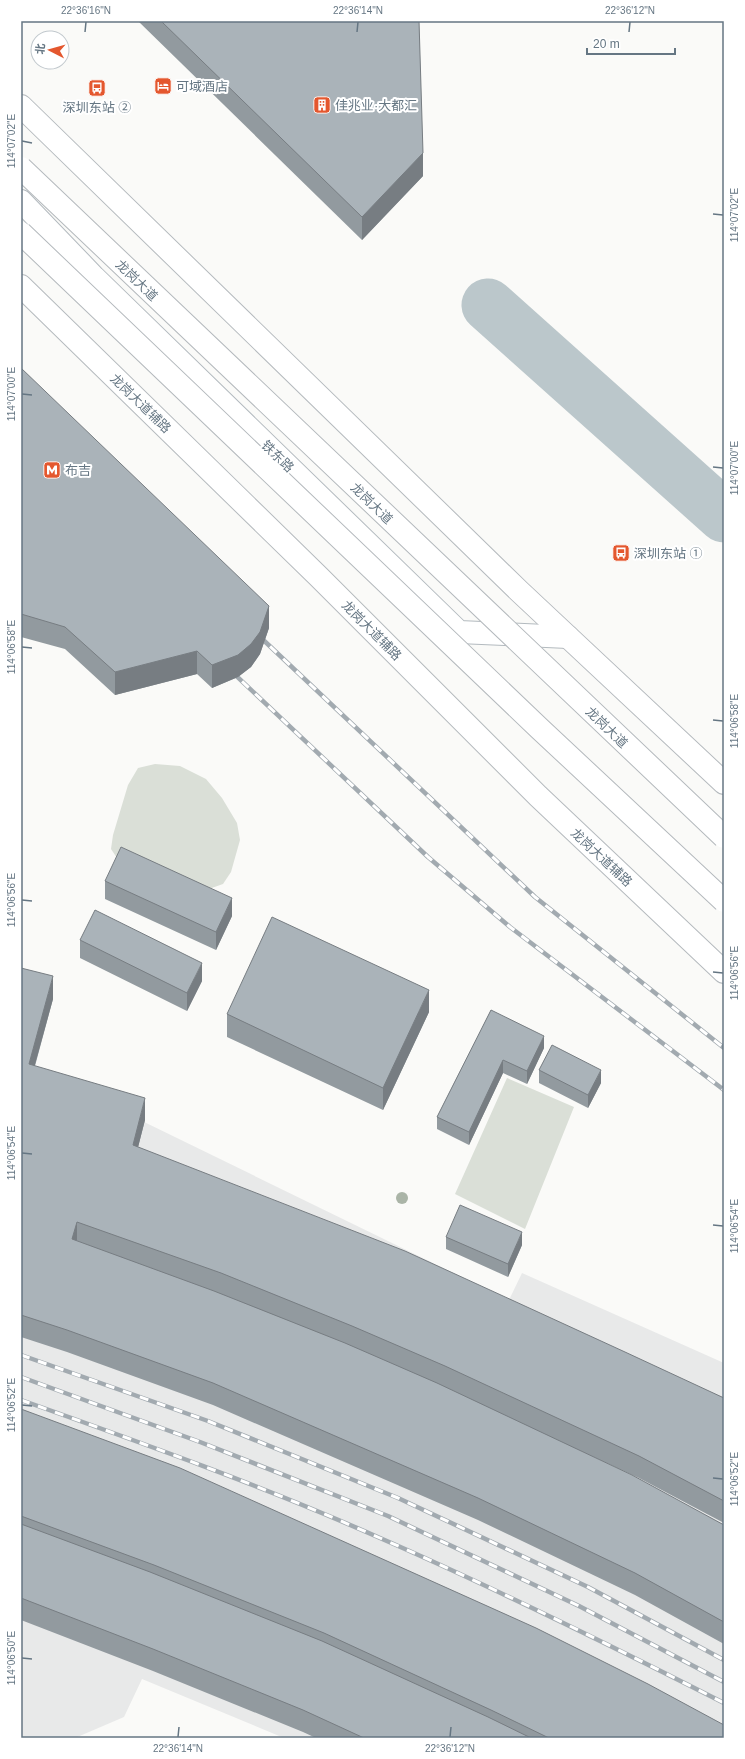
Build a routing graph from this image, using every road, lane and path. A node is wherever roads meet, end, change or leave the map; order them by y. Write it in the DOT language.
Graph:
graph roads {
  1 [pos="21,106"];
  2 [pos="21,168"];
  3 [pos="21,201"];
  4 [pos="21,234"];
  5 [pos="21,286"];
  6 [pos="568,637"];
  7 [pos="724,783"];
  8 [pos="724,838"];
  9 [pos="724,901"];
  10 [pos="724,972"];
  1 -- 6 [label="main road"];
  2 -- 8 [label="main road, 龙岗大道, bridge"];
  3 -- 6 [label="main road, 铁东路"];
  4 -- 9 [label="main road, bridge"];
  5 -- 10 [label="main road, 龙岗大道辅路"];
  6 -- 7 [label="main road"];
}
